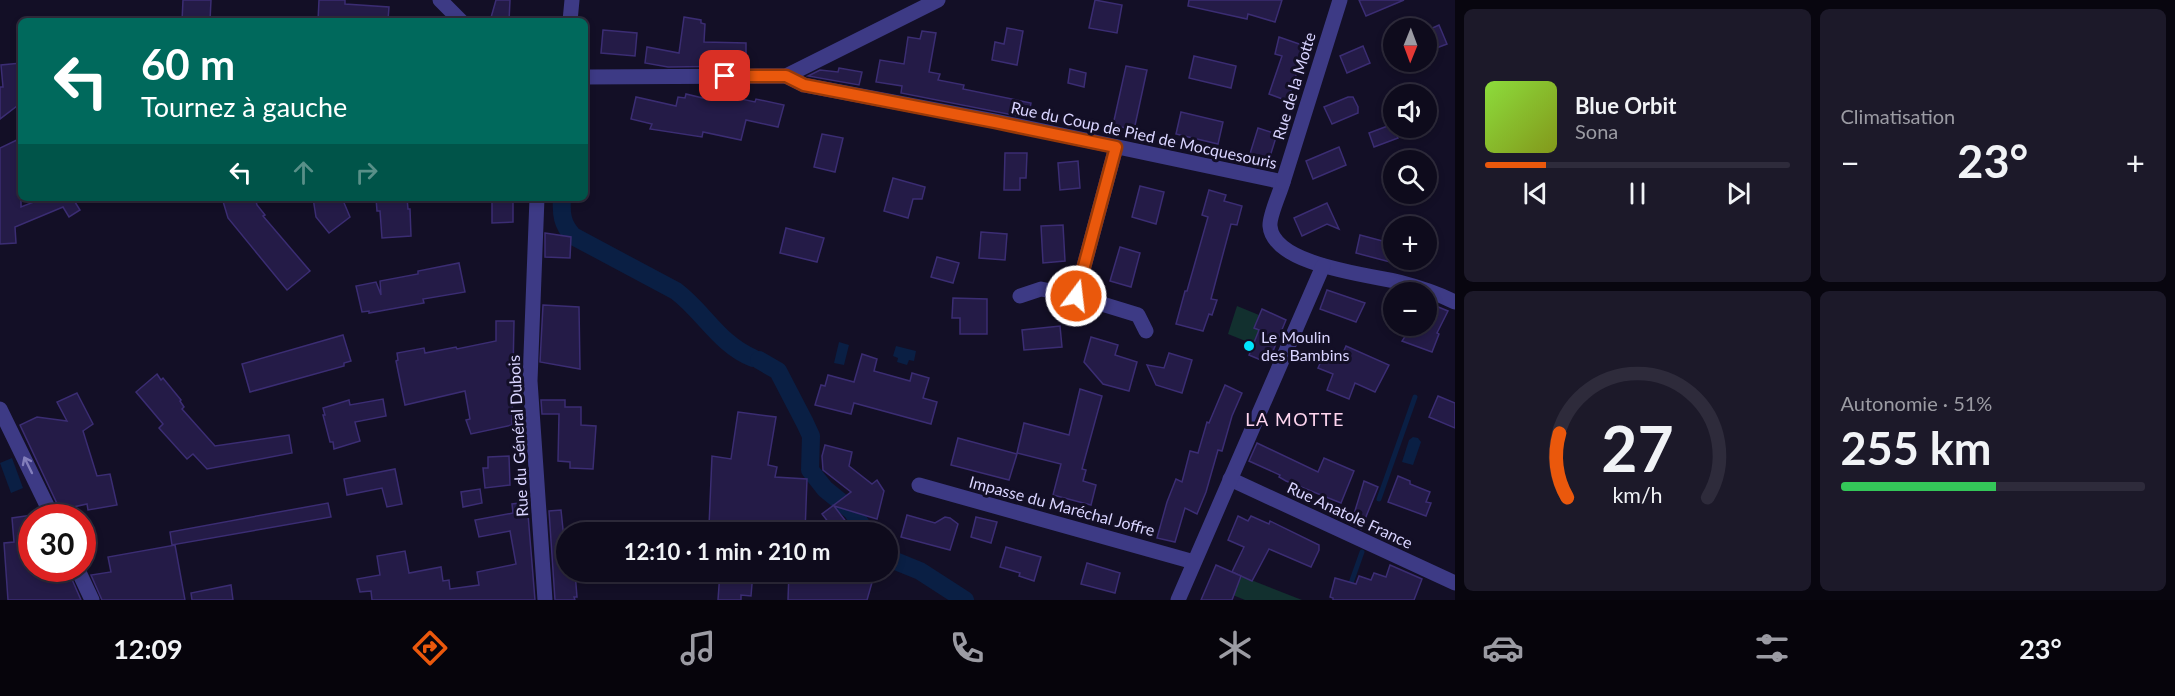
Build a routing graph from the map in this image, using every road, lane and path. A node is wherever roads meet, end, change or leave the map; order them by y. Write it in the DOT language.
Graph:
graph roads {
  1 [pos="440,0"];
  2 [pos="572,0"];
  3 [pos="938,0"];
  4 [pos="1340,0"];
  5 [pos="458,18"];
  6 [pos="570,18"];
  7 [pos="786,76"];
  8 [pos="588,77"];
  9 [pos="1116,147"];
  10 [pos="1283,182"];
  11 [pos="537,201"];
  12 [pos="1323,266"];
  13 [pos="1020,296"];
  14 [pos="1076,296"];
  15 [pos="1455,302"];
  16 [pos="1146,331"];
  17 [pos="0,409"];
  18 [pos="1230,479"];
  19 [pos="919,485"];
  20 [pos="46,504"];
  21 [pos="1194,561"];
  22 [pos="84,582"];
  23 [pos="1455,583"];
  24 [pos="92,600"];
  25 [pos="545,600"];
  26 [pos="1178,600"];
  1 -- 5 [label="street"];
  2 -- 6 [label="street"];
  3 -- 7 [label="street"];
  4 -- 10 [label="street, Rue de la Motte"];
  7 -- 8 [label="street"];
  7 -- 9 [label="street, Rue du Coup de Pied de Mocquesouris"];
  9 -- 10 [label="street, Rue du Coup de Pied de Mocquesouris"];
  9 -- 14 [label="street"];
  10 -- 12 [label="street, Rue du Coup de Pied de Mocquesouris"];
  11 -- 25 [label="street, Rue du Général Dubois"];
  12 -- 15 [label="street, Rue du Coup de Pied de Mocquesouris"];
  12 -- 18 [label="street"];
  13 -- 14 [label="street"];
  14 -- 16 [label="street"];
  20 -- 17 [label="street, one-way"];
  18 -- 21 [label="street"];
  18 -- 23 [label="street, Rue Anatole France"];
  19 -- 21 [label="street, Impasse du Maréchal Joffre"];
  21 -- 26 [label="street"];
  22 -- 24 [label="street"];
}
